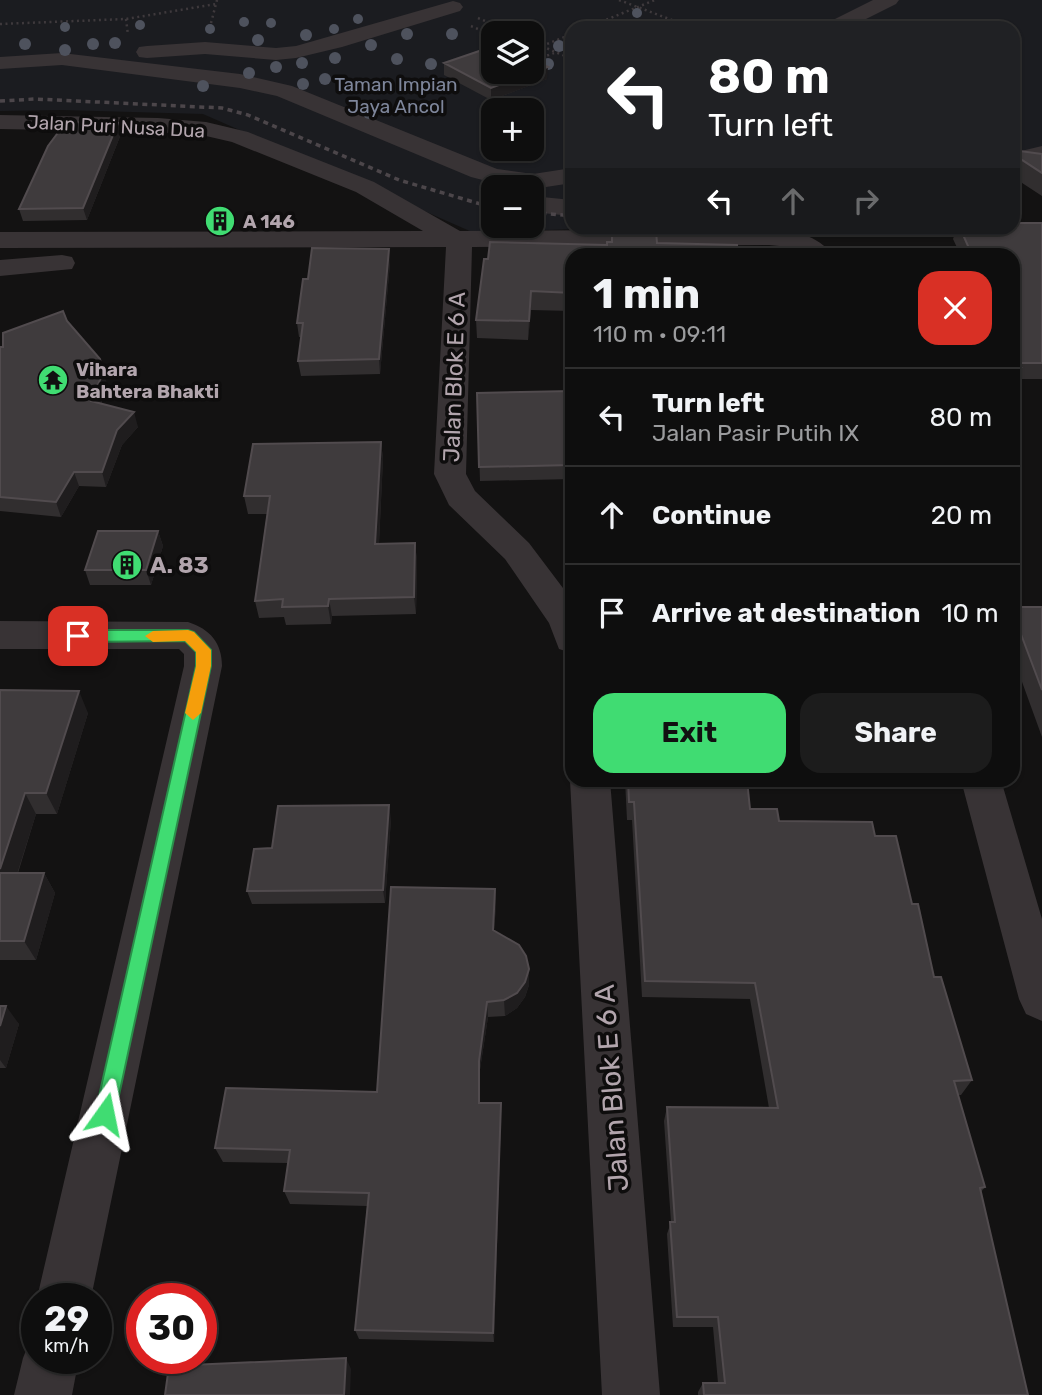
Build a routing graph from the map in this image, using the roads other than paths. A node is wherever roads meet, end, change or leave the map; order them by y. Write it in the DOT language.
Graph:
graph roads {
  1 [pos="889,0"];
  2 [pos="913,0"];
  3 [pos="453,7"];
  4 [pos="846,21"];
  5 [pos="872,21"];
  6 [pos="100,62"];
  7 [pos="0,63"];
  8 [pos="0,84"];
  9 [pos="251,106"];
  10 [pos="0,122"];
  11 [pos="1042,143"];
  12 [pos="1020,148"];
  13 [pos="1042,153"];
  14 [pos="1020,159"];
  15 [pos="565,177"];
  16 [pos="443,182"];
  17 [pos="481,195"];
  18 [pos="544,205"];
  19 [pos="565,207"];
  20 [pos="0,240"];
  21 [pos="459,241"];
  22 [pos="814,248"];
  23 [pos="64,262"];
  24 [pos="0,268"];
  25 [pos="565,617"];
  26 [pos="0,635"];
  27 [pos="590,787"];
  28 [pos="983,787"];
  29 [pos="1042,999"];
  30 [pos="67,1283"];
  31 [pos="48,1374"];
  32 [pos="43,1395"];
  33 [pos="631,1395"];
  1 -- 4 [label="street"];
  2 -- 5 [label="street"];
  3 -- 6 [label="street"];
  6 -- 7 [label="street"];
  6 -- 15 [label="street"];
  8 -- 9 [label="street"];
  10 -- 21 [label="street, Jalan Puri Nusa Dua"];
  11 -- 12 [label="street"];
  13 -- 14 [label="street"];
  16 -- 17 [label="street"];
  18 -- 19 [label="street"];
  20 -- 21 [label="street"];
  21 -- 22 [label="street"];
  21 -- 25 [label="street, Jalan Blok E 6 A"];
  23 -- 24 [label="street"];
  26 -- 30 [label="street"];
  27 -- 33 [label="street, Jalan Blok E 6 A"];
  28 -- 29 [label="street"];
  31 -- 32 [label="street"];
}
